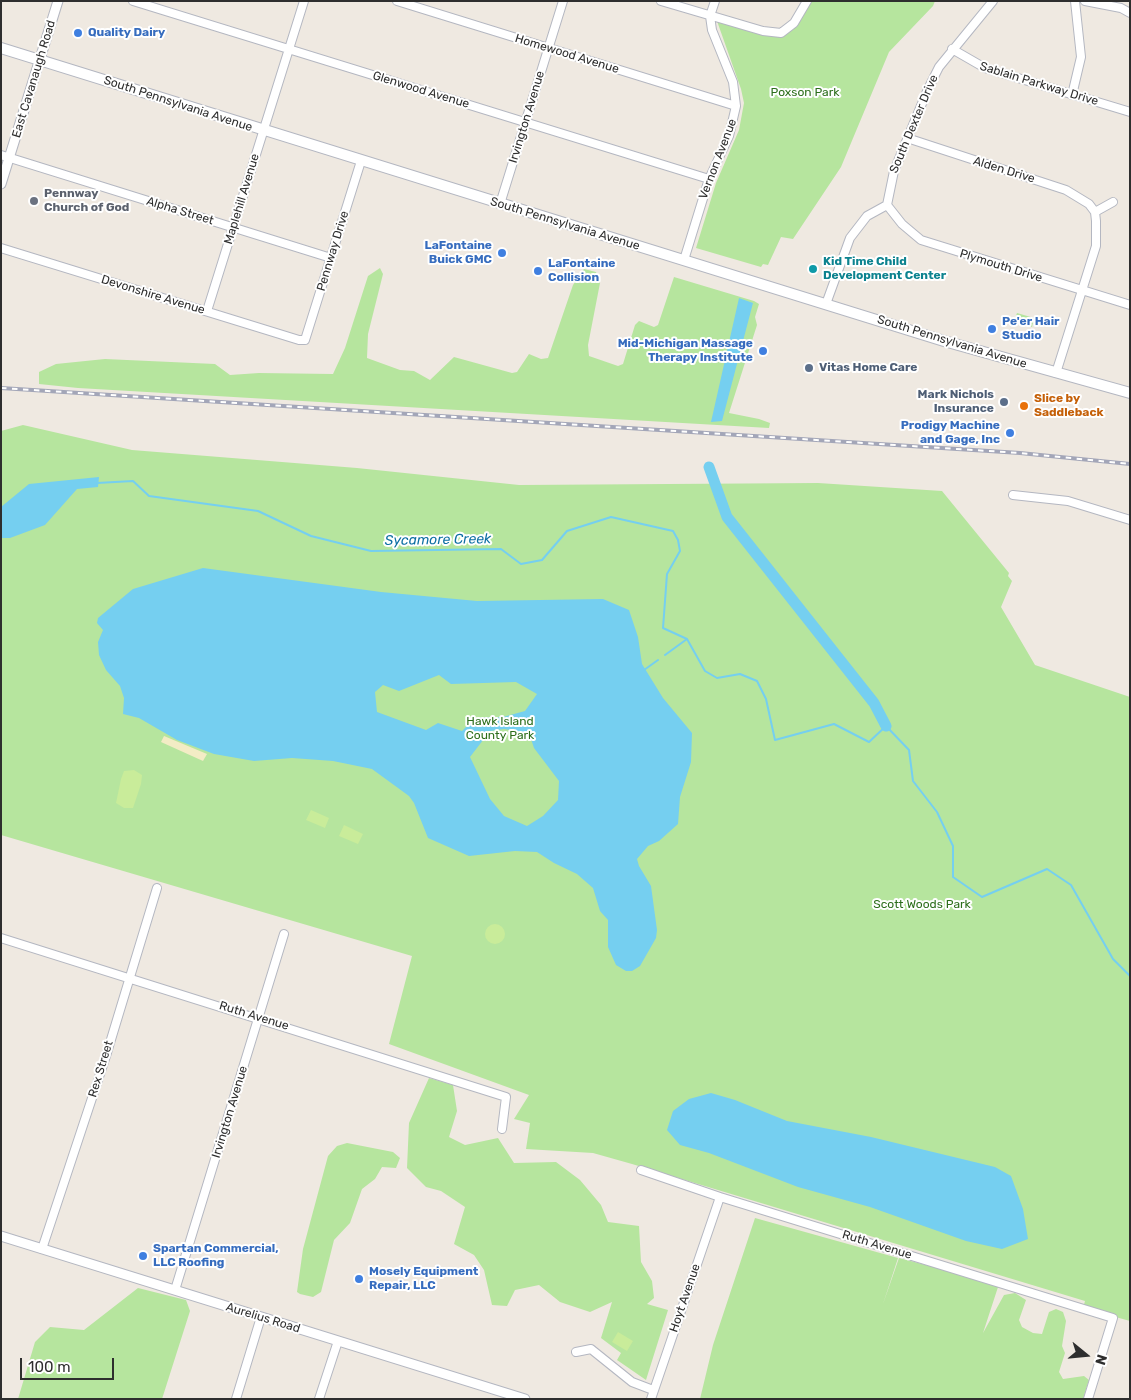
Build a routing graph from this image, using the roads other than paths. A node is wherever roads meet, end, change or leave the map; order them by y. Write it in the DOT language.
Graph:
graph roads {
  1 [pos="58,1"];
  2 [pos="133,1"];
  3 [pos="304,1"];
  4 [pos="397,1"];
  5 [pos="563,1"];
  6 [pos="661,1"];
  7 [pos="715,1"];
  8 [pos="807,1"];
  9 [pos="993,1"];
  10 [pos="1074,1"];
  11 [pos="1085,1"];
  12 [pos="1129,1"];
  13 [pos="1121,8"];
  14 [pos="1130,13"];
  15 [pos="710,16"];
  16 [pos="1,48"];
  17 [pos="548,48"];
  18 [pos="289,49"];
  19 [pos="952,49"];
  20 [pos="40,60"];
  21 [pos="1072,95"];
  22 [pos="736,106"];
  23 [pos="1130,112"];
  24 [pos="525,122"];
  25 [pos="263,131"];
  26 [pos="907,138"];
  27 [pos="6,156"];
  28 [pos="361,161"];
  29 [pos="709,179"];
  30 [pos="1,184"];
  31 [pos="1113,202"];
  32 [pos="500,204"];
  33 [pos="887,205"];
  34 [pos="1095,212"];
  35 [pos="234,228"];
  36 [pos="1,248"];
  37 [pos="331,258"];
  38 [pos="684,260"];
  39 [pos="1082,291"];
  40 [pos="826,304"];
  41 [pos="1130,305"];
  42 [pos="207,312"];
  43 [pos="305,340"];
  44 [pos="1056,373"];
  45 [pos="1130,393"];
  46 [pos="1013,495"];
  47 [pos="1130,520"];
  48 [pos="157,888"];
  49 [pos="284,934"];
  50 [pos="1,938"];
  51 [pos="129,978"];
  52 [pos="260,1018"];
  53 [pos="502,1129"];
  54 [pos="641,1170"];
  55 [pos="720,1197"];
  56 [pos="1,1236"];
  57 [pos="42,1249"];
  58 [pos="175,1290"];
  59 [pos="261,1317"];
  60 [pos="338,1341"];
  61 [pos="576,1352"];
  62 [pos="653,1390"];
  63 [pos="519,1398"];
  64 [pos="236,1399"];
  65 [pos="318,1399"];
  66 [pos="651,1399"];
  67 [pos="1088,1399"];
  1 -- 20 [label="street, East Cavanaugh Road"];
  2 -- 18 [label="street, Glenwood Avenue"];
  3 -- 18 [label="street, Maplehill Avenue"];
  4 -- 17 [label="street, Homewood Avenue"];
  5 -- 17 [label="street, Irvington Avenue"];
  6 -- 15 [label="street"];
  7 -- 15 [label="street"];
  8 -- 15 [label="street"];
  9 -- 19 [label="street, South Dexter Drive"];
  10 -- 21 [label="street"];
  11 -- 13 [label="street"];
  12 -- 13 [label="street"];
  13 -- 14 [label="street"];
  15 -- 22 [label="street, Vernon Avenue"];
  16 -- 20 [label="main road, South Pennsylvania Avenue"];
  17 -- 22 [label="street, Homewood Avenue"];
  17 -- 24 [label="street, Irvington Avenue"];
  18 -- 24 [label="street, Glenwood Avenue"];
  18 -- 25 [label="street, Maplehill Avenue"];
  19 -- 21 [label="street, Sablain Parkway Drive"];
  19 -- 26 [label="street, South Dexter Drive"];
  20 -- 25 [label="main road, South Pennsylvania Avenue"];
  20 -- 27 [label="street, East Cavanaugh Road"];
  21 -- 23 [label="street, Sablain Parkway Drive"];
  22 -- 29 [label="street, Vernon Avenue"];
  24 -- 29 [label="street, Glenwood Avenue"];
  24 -- 32 [label="street, Irvington Avenue"];
  25 -- 28 [label="main road, South Pennsylvania Avenue"];
  25 -- 35 [label="street, Maplehill Avenue"];
  26 -- 33 [label="street, South Dexter Drive"];
  26 -- 34 [label="street, Alden Drive"];
  27 -- 30 [label="street, East Cavanaugh Road"];
  27 -- 35 [label="street, Alpha Street"];
  28 -- 32 [label="main road, South Pennsylvania Avenue"];
  28 -- 37 [label="street, Pennway Drive"];
  29 -- 38 [label="street, Vernon Avenue"];
  31 -- 34 [label="street"];
  32 -- 38 [label="main road, South Pennsylvania Avenue"];
  33 -- 39 [label="street, Plymouth Drive"];
  33 -- 40 [label="street"];
  34 -- 39 [label="street"];
  35 -- 37 [label="street, Alpha Street"];
  35 -- 42 [label="street, Maplehill Avenue"];
  36 -- 42 [label="street, Devonshire Avenue"];
  37 -- 43 [label="street, Pennway Drive"];
  38 -- 40 [label="main road, South Pennsylvania Avenue"];
  39 -- 41 [label="street, Plymouth Drive"];
  39 -- 44 [label="street"];
  40 -- 44 [label="main road, South Pennsylvania Avenue"];
  42 -- 43 [label="street, Devonshire Avenue"];
  44 -- 45 [label="main road, South Pennsylvania Avenue"];
  46 -- 47 [label="street"];
  48 -- 51 [label="street, Rex Street"];
  49 -- 52 [label="street, Irvington Avenue"];
  50 -- 51 [label="street, Ruth Avenue"];
  51 -- 52 [label="street, Ruth Avenue"];
  51 -- 57 [label="street, Rex Street"];
  52 -- 53 [label="street, Ruth Avenue"];
  52 -- 58 [label="street, Irvington Avenue"];
  54 -- 55 [label="street, Ruth Avenue"];
  55 -- 62 [label="street, Hoyt Avenue"];
  55 -- 67 [label="street, Ruth Avenue"];
  56 -- 57 [label="street, Aurelius Road"];
  57 -- 58 [label="street, Aurelius Road"];
  58 -- 59 [label="street, Aurelius Road"];
  59 -- 60 [label="street, Aurelius Road"];
  59 -- 64 [label="street"];
  60 -- 63 [label="street, Aurelius Road"];
  60 -- 65 [label="street"];
  61 -- 62 [label="street"];
  62 -- 66 [label="street, Hoyt Avenue"];
}
